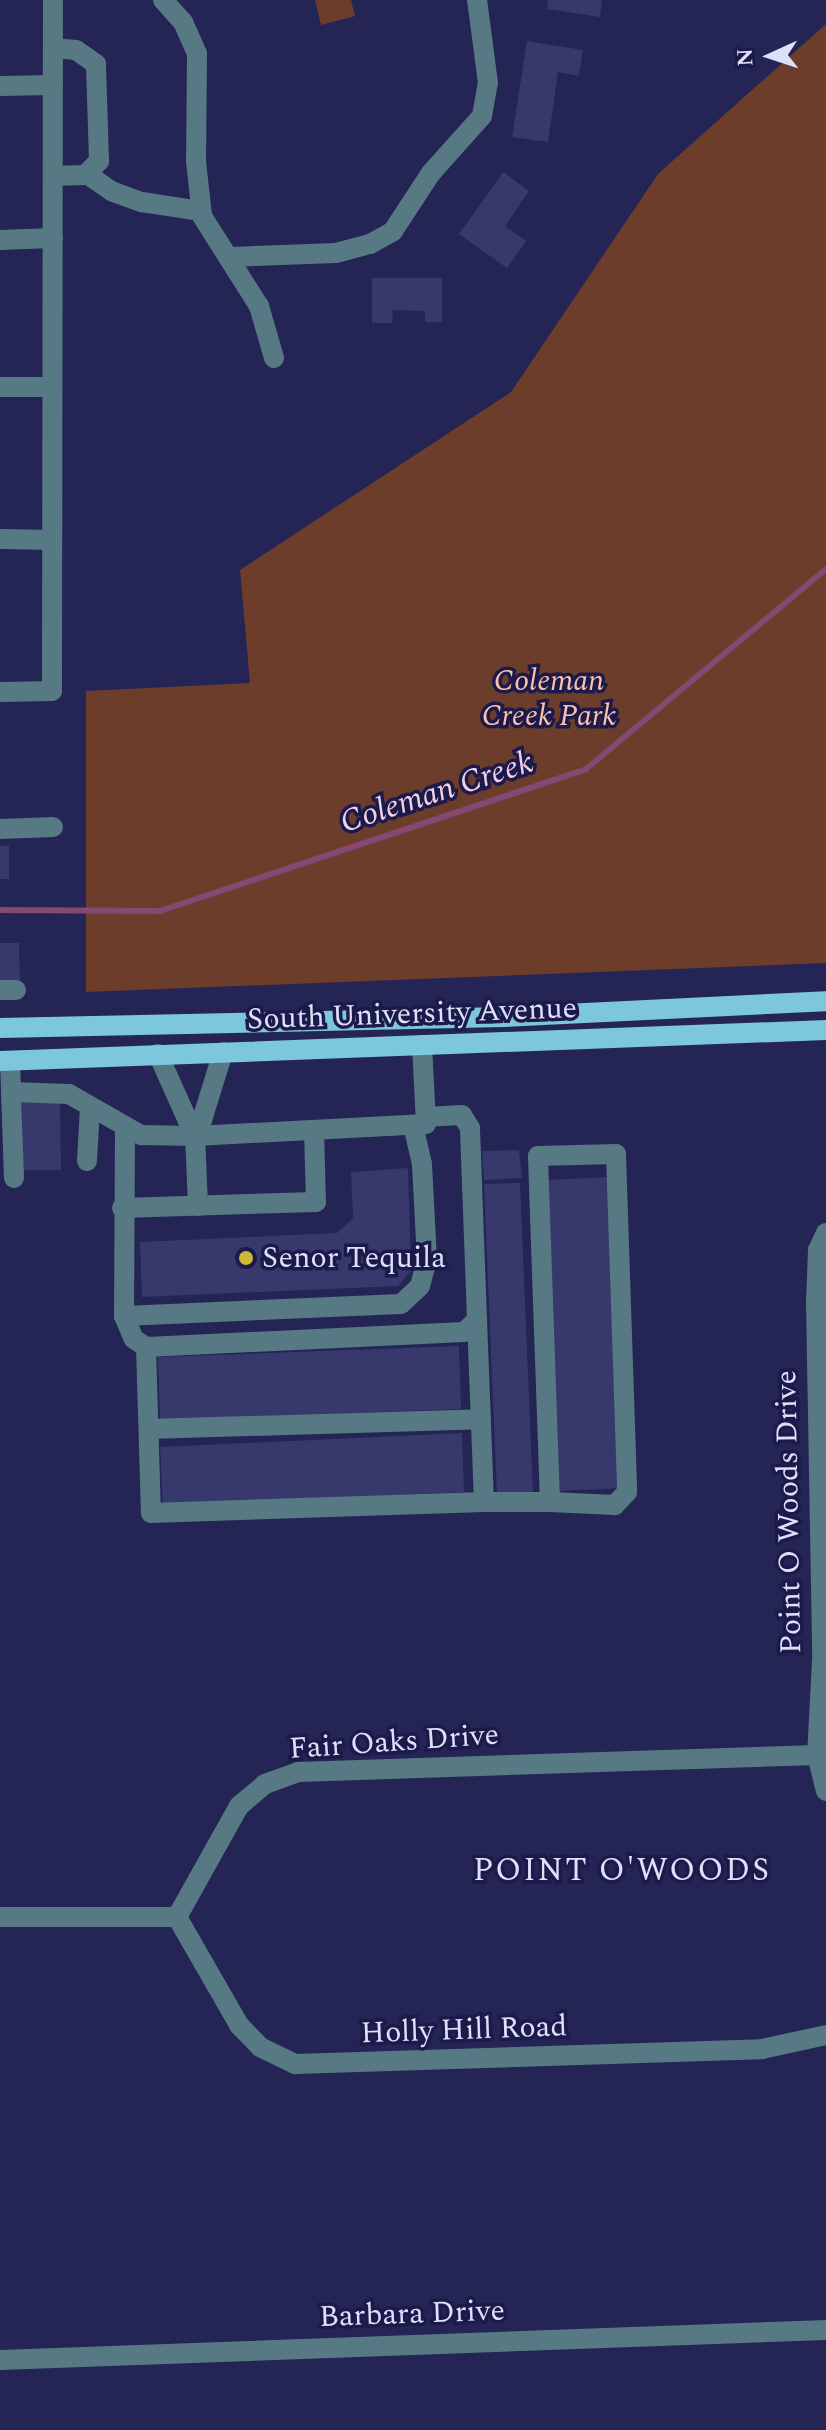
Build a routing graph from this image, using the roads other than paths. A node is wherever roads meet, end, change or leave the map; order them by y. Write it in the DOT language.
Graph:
graph roads {
  1 [pos="53,0"];
  2 [pos="163,0"];
  3 [pos="477,0"];
  4 [pos="53,48"];
  5 [pos="53,85"];
  6 [pos="0,86"];
  7 [pos="87,174"];
  8 [pos="53,176"];
  9 [pos="201,211"];
  10 [pos="53,238"];
  11 [pos="0,240"];
  12 [pos="230,257"];
  13 [pos="274,358"];
  14 [pos="0,387"];
  15 [pos="52,387"];
  16 [pos="0,539"];
  17 [pos="52,540"];
  18 [pos="0,692"];
  19 [pos="53,827"];
  20 [pos="0,829"];
  21 [pos="826,1001"];
  22 [pos="0,1028"];
  23 [pos="826,1030"];
  24 [pos="422,1045"];
  25 [pos="223,1052"];
  26 [pos="158,1054"];
  27 [pos="5,1061"];
  28 [pos="11,1092"];
  29 [pos="90,1107"];
  30 [pos="419,1121"];
  31 [pos="125,1128"];
  32 [pos="195,1130"];
  33 [pos="314,1130"];
  34 [pos="87,1161"];
  35 [pos="14,1178"];
  36 [pos="198,1206"];
  37 [pos="122,1208"];
  38 [pos="826,1233"];
  39 [pos="124,1316"];
  40 [pos="477,1320"];
  41 [pos="146,1347"];
  42 [pos="481,1419"];
  43 [pos="149,1429"];
  44 [pos="484,1502"];
  45 [pos="550,1502"];
  46 [pos="817,1755"];
  47 [pos="826,1791"];
  48 [pos="0,1917"];
  49 [pos="177,1917"];
  50 [pos="826,2035"];
  51 [pos="826,2330"];
  52 [pos="0,2360"];
  1 -- 4 [label="street"];
  2 -- 9 [label="street"];
  3 -- 12 [label="street"];
  4 -- 5 [label="street"];
  4 -- 7 [label="street"];
  5 -- 6 [label="street"];
  5 -- 8 [label="street"];
  7 -- 8 [label="street"];
  7 -- 9 [label="street"];
  8 -- 10 [label="street"];
  9 -- 12 [label="street"];
  10 -- 11 [label="street"];
  10 -- 15 [label="street"];
  12 -- 13 [label="street"];
  14 -- 15 [label="street"];
  15 -- 17 [label="street"];
  16 -- 17 [label="street"];
  17 -- 18 [label="street"];
  19 -- 20 [label="street"];
  21 -- 22 [label="main road, South University Avenue"];
  23 -- 24 [label="main road, South University Avenue"];
  24 -- 25 [label="main road, South University Avenue"];
  24 -- 30 [label="street"];
  25 -- 26 [label="main road, South University Avenue"];
  25 -- 32 [label="street"];
  26 -- 27 [label="main road, South University Avenue"];
  26 -- 32 [label="street"];
  27 -- 28 [label="street"];
  28 -- 29 [label="street"];
  28 -- 35 [label="street"];
  29 -- 31 [label="street"];
  29 -- 34 [label="street"];
  30 -- 33 [label="street"];
  30 -- 39 [label="street"];
  30 -- 40 [label="street"];
  31 -- 32 [label="street"];
  31 -- 37 [label="street"];
  32 -- 33 [label="street"];
  32 -- 36 [label="street"];
  33 -- 36 [label="street"];
  36 -- 37 [label="street"];
  37 -- 39 [label="street"];
  38 -- 46 [label="street, Point O Woods Drive"];
  39 -- 41 [label="street"];
  40 -- 41 [label="street"];
  40 -- 42 [label="street"];
  41 -- 43 [label="street"];
  42 -- 43 [label="street"];
  42 -- 44 [label="street"];
  43 -- 44 [label="street"];
  44 -- 45 [label="street"];
  45 -- 45 [label="street"];
  46 -- 47 [label="street, Point O Woods Drive"];
  46 -- 49 [label="street, Fair Oaks Drive"];
  48 -- 49 [label="street"];
  49 -- 50 [label="street, Holly Hill Road"];
  51 -- 52 [label="street, Barbara Drive"];
}
